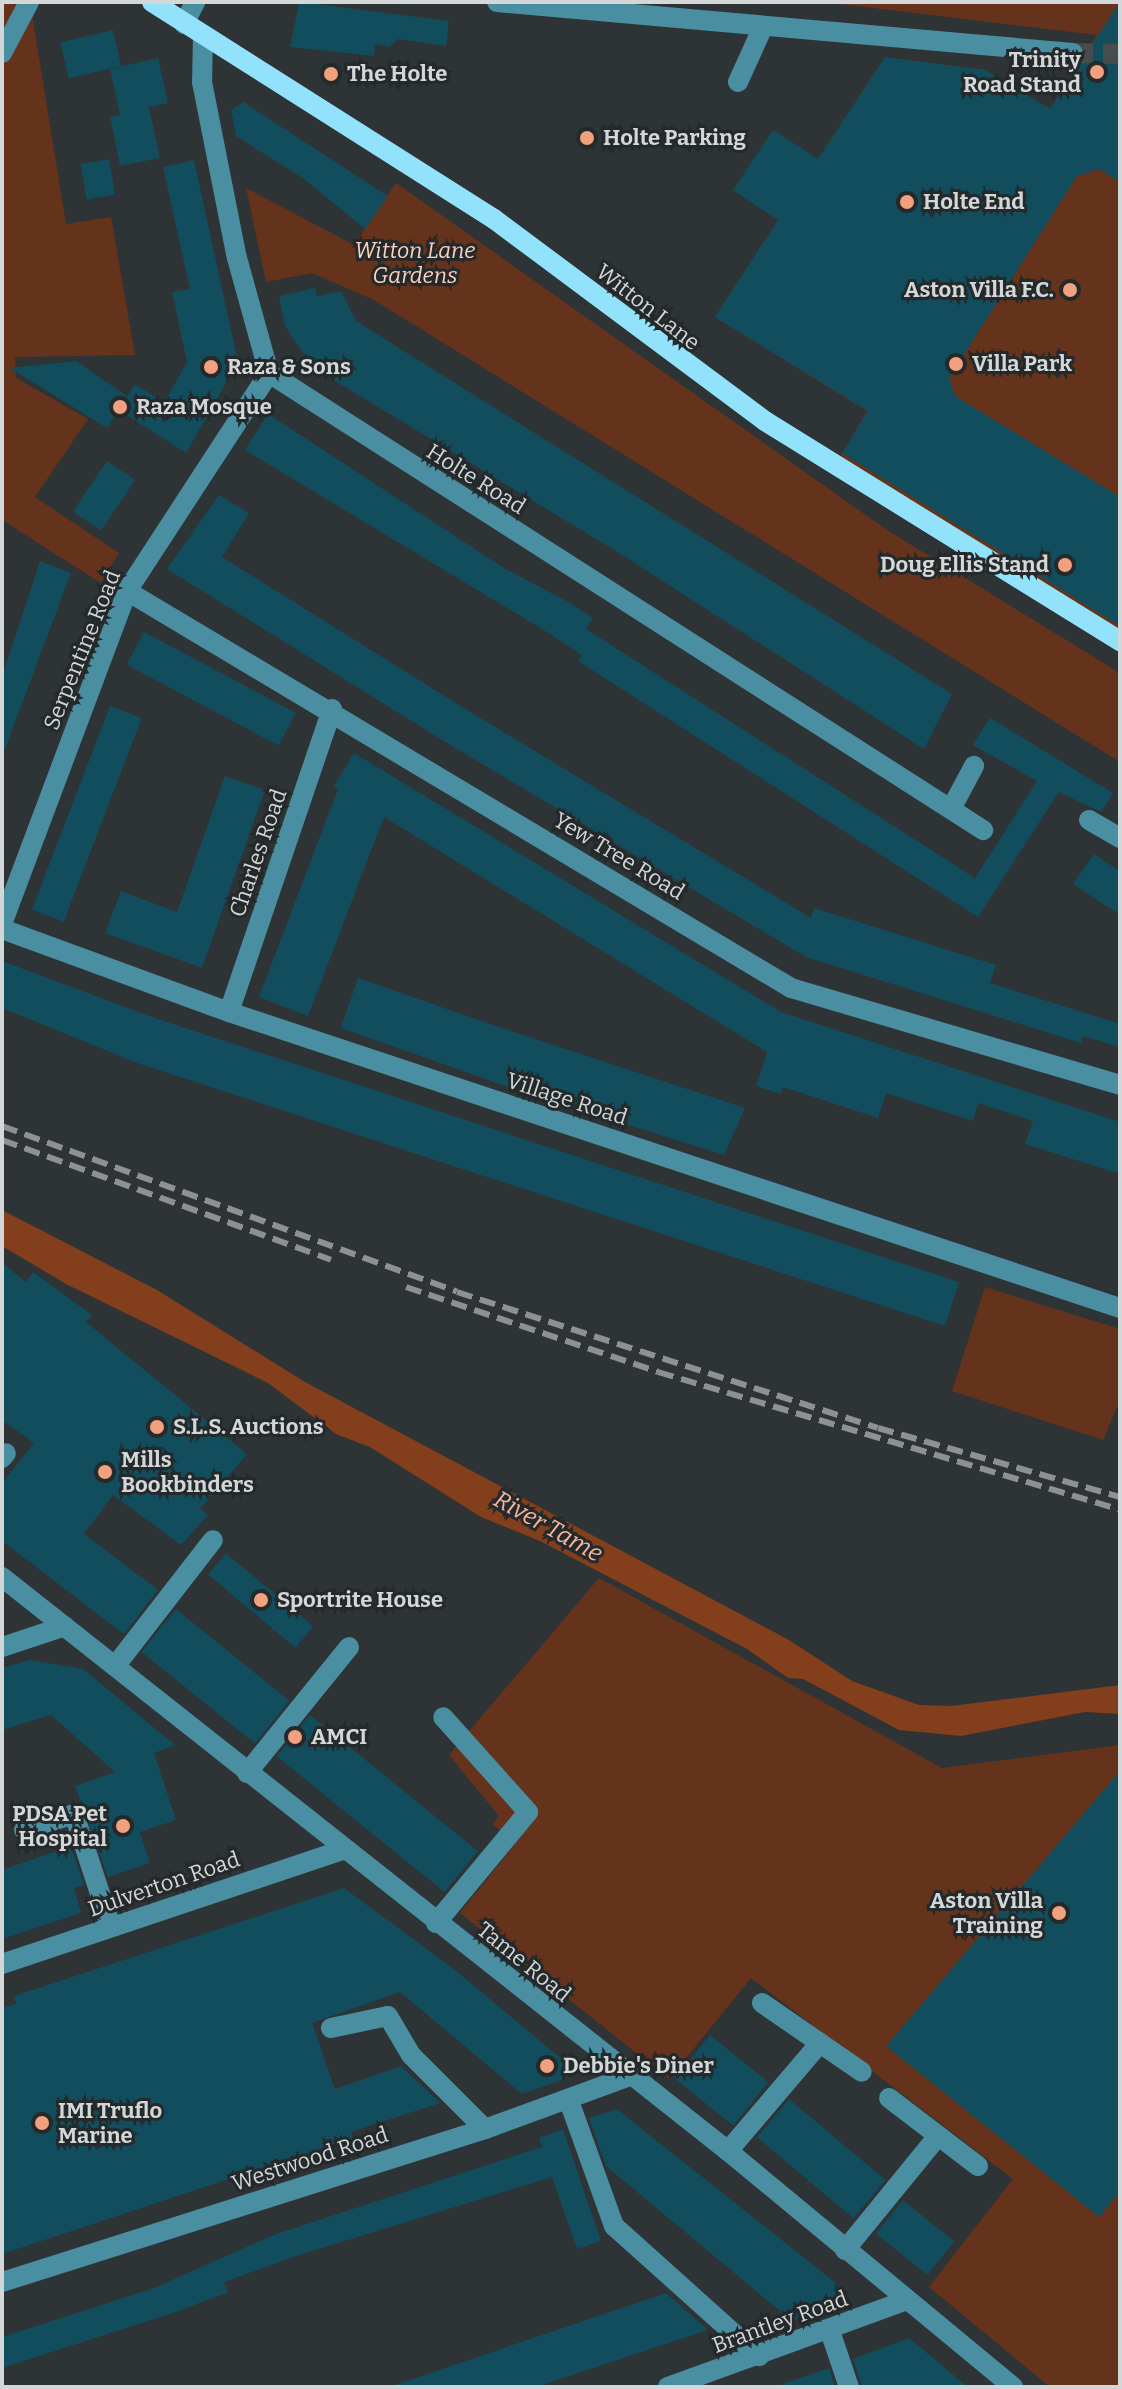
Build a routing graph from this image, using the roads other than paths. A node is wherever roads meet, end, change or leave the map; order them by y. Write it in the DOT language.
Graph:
graph roads {
  1 [pos="29,2"];
  2 [pos="152,2"];
  3 [pos="195,2"];
  4 [pos="497,2"];
  5 [pos="184,24"];
  6 [pos="763,27"];
  7 [pos="203,36"];
  8 [pos="2,53"];
  9 [pos="1073,53"];
  10 [pos="738,82"];
  11 [pos="269,373"];
  12 [pos="127,591"];
  13 [pos="1120,641"];
  14 [pos="332,709"];
  15 [pos="974,766"];
  16 [pos="951,809"];
  17 [pos="1089,820"];
  18 [pos="983,830"];
  19 [pos="1120,838"];
  20 [pos="2,926"];
  21 [pos="229,1012"];
  22 [pos="1120,1085"];
  23 [pos="1120,1308"];
  24 [pos="213,1540"];
  25 [pos="2,1577"];
  26 [pos="65,1626"];
  27 [pos="2,1647"];
  28 [pos="349,1647"];
  29 [pos="116,1665"];
  30 [pos="443,1717"];
  31 [pos="247,1773"];
  32 [pos="24,1830"];
  33 [pos="342,1850"];
  34 [pos="436,1923"];
  35 [pos="111,1927"];
  36 [pos="2,1964"];
  37 [pos="762,2003"];
  38 [pos="331,2028"];
  39 [pos="820,2043"];
  40 [pos="862,2072"];
  41 [pos="630,2076"];
  42 [pos="889,2098"];
  43 [pos="569,2101"];
  44 [pos="485,2129"];
  45 [pos="937,2137"];
  46 [pos="728,2151"];
  47 [pos="978,2166"];
  48 [pos="845,2250"];
  49 [pos="2,2282"];
  50 [pos="907,2300"];
  51 [pos="830,2331"];
  52 [pos="759,2356"];
  53 [pos="668,2387"];
  54 [pos="849,2387"];
  55 [pos="1013,2387"];
  1 -- 8 [label="street"];
  2 -- 5 [label="main road, Witton Lane"];
  3 -- 5 [label="street"];
  4 -- 6 [label="street"];
  5 -- 7 [label="main road, Witton Lane"];
  6 -- 9 [label="street"];
  6 -- 10 [label="street"];
  7 -- 11 [label="street"];
  7 -- 13 [label="main road, Witton Lane"];
  11 -- 12 [label="street, Serpentine Road"];
  11 -- 16 [label="street, Holte Road"];
  12 -- 14 [label="street, Yew Tree Road"];
  12 -- 20 [label="street, Serpentine Road"];
  14 -- 21 [label="street, Charles Road"];
  14 -- 22 [label="street, Yew Tree Road"];
  15 -- 16 [label="street"];
  16 -- 18 [label="street, Holte Road"];
  17 -- 19 [label="street"];
  20 -- 21 [label="street, Village Road"];
  21 -- 23 [label="street, Village Road"];
  24 -- 29 [label="street"];
  25 -- 26 [label="street, Tame Road"];
  26 -- 27 [label="street"];
  26 -- 29 [label="street, Tame Road"];
  28 -- 31 [label="street"];
  29 -- 31 [label="street, Tame Road"];
  30 -- 34 [label="street"];
  31 -- 33 [label="street, Tame Road"];
  32 -- 35 [label="street"];
  33 -- 34 [label="street, Tame Road"];
  33 -- 35 [label="street, Dulverton Road"];
  34 -- 41 [label="street, Tame Road"];
  35 -- 36 [label="street, Dulverton Road"];
  37 -- 39 [label="street"];
  38 -- 44 [label="street"];
  39 -- 40 [label="street"];
  39 -- 46 [label="street"];
  41 -- 43 [label="street, Westwood Road"];
  41 -- 46 [label="street, Tame Road"];
  42 -- 45 [label="street"];
  43 -- 44 [label="street, Westwood Road"];
  43 -- 52 [label="street"];
  44 -- 49 [label="street, Westwood Road"];
  45 -- 47 [label="street"];
  45 -- 48 [label="street"];
  46 -- 48 [label="street, Tame Road"];
  48 -- 50 [label="street, Tame Road"];
  50 -- 51 [label="street, Brantley Road"];
  50 -- 55 [label="street, Tame Road"];
  51 -- 52 [label="street, Brantley Road"];
  51 -- 54 [label="street"];
  52 -- 53 [label="street, Brantley Road"];
}
